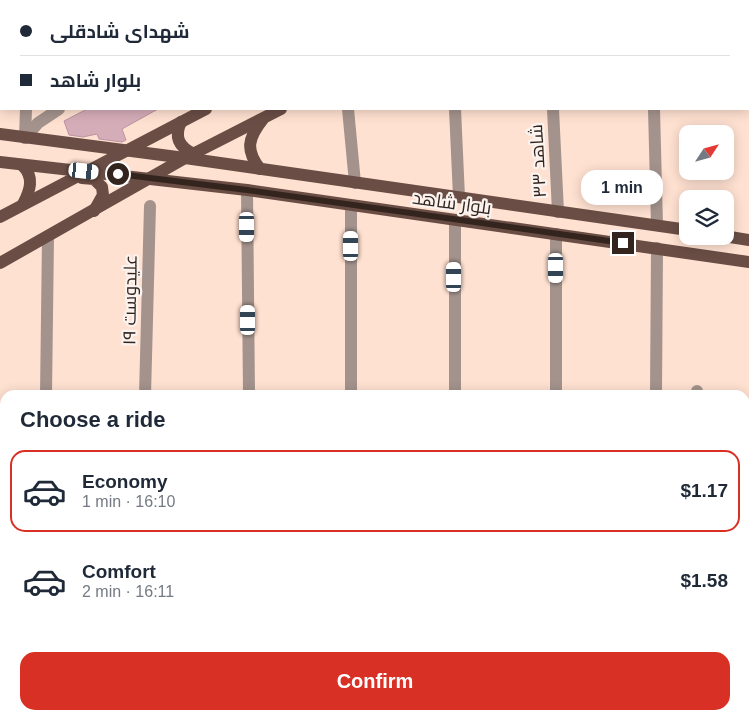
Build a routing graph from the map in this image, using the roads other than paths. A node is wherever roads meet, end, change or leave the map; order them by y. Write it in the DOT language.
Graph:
graph roads {
  1 [pos="26,110"];
  2 [pos="57,110"];
  3 [pos="204,110"];
  4 [pos="279,110"];
  5 [pos="348,110"];
  6 [pos="455,110"];
  7 [pos="553,110"];
  8 [pos="654,110"];
  9 [pos="264,117"];
  10 [pos="181,122"];
  11 [pos="0,134"];
  12 [pos="25,138"];
  13 [pos="127,151"];
  14 [pos="189,156"];
  15 [pos="0,162"];
  16 [pos="22,165"];
  17 [pos="260,169"];
  18 [pos="84,171"];
  19 [pos="70,178"];
  20 [pos="151,178"];
  21 [pos="355,183"];
  22 [pos="247,190"];
  23 [pos="458,197"];
  24 [pos="23,204"];
  25 [pos="150,206"];
  26 [pos="351,206"];
  27 [pos="94,211"];
  28 [pos="558,212"];
  29 [pos="0,217"];
  30 [pos="455,220"];
  31 [pos="656,225"];
  32 [pos="679,229"];
  33 [pos="556,234"];
  34 [pos="48,237"];
  35 [pos="734,238"];
  36 [pos="749,240"];
  37 [pos="657,248"];
  38 [pos="749,262"];
  39 [pos="0,263"];
  40 [pos="46,390"];
  41 [pos="145,390"];
  42 [pos="249,390"];
  43 [pos="351,390"];
  44 [pos="454,390"];
  45 [pos="556,390"];
  46 [pos="656,390"];
  1 -- 12 [label="street"];
  2 -- 12 [label="street"];
  3 -- 10 [label="main road"];
  4 -- 9 [label="main road"];
  5 -- 21 [label="street"];
  6 -- 23 [label="street"];
  7 -- 28 [label="street, شاهد ۳۳"];
  8 -- 31 [label="street"];
  9 -- 14 [label="main road"];
  9 -- 17 [label="main road"];
  10 -- 13 [label="main road"];
  10 -- 14 [label="main road"];
  11 -- 12 [label="main road, بلوار شاهد"];
  12 -- 13 [label="main road, بلوار شاهد"];
  13 -- 14 [label="main road, بلوار شاهد"];
  13 -- 18 [label="main road"];
  14 -- 17 [label="main road, بلوار شاهد"];
  14 -- 20 [label="main road"];
  15 -- 16 [label="main road, بلوار شاهد"];
  16 -- 18 [label="main road, بلوار شاهد"];
  16 -- 24 [label="main road"];
  17 -- 21 [label="main road, بلوار شاهد"];
  18 -- 19 [label="main road"];
  18 -- 20 [label="main road, بلوار شاهد"];
  19 -- 24 [label="main road"];
  19 -- 27 [label="main road"];
  20 -- 22 [label="main road, بلوار شاهد"];
  20 -- 27 [label="main road"];
  21 -- 23 [label="main road, بلوار شاهد"];
  22 -- 26 [label="main road, بلوار شاهد"];
  22 -- 42 [label="street"];
  23 -- 28 [label="main road, بلوار شاهد"];
  24 -- 29 [label="main road"];
  25 -- 41 [label="street, علیدوست ۱۹"];
  26 -- 30 [label="main road, بلوار شاهد"];
  26 -- 43 [label="street"];
  27 -- 34 [label="main road"];
  28 -- 31 [label="main road, بلوار شاهد"];
  30 -- 33 [label="main road, بلوار شاهد"];
  30 -- 44 [label="street"];
  31 -- 32 [label="main road, بلوار شاهد"];
  33 -- 37 [label="main road, بلوار شاهد"];
  33 -- 45 [label="street"];
  34 -- 39 [label="main road"];
  34 -- 40 [label="street"];
  35 -- 36 [label="main road"];
  37 -- 38 [label="main road, بلوار شاهد"];
  37 -- 46 [label="street"];
}
